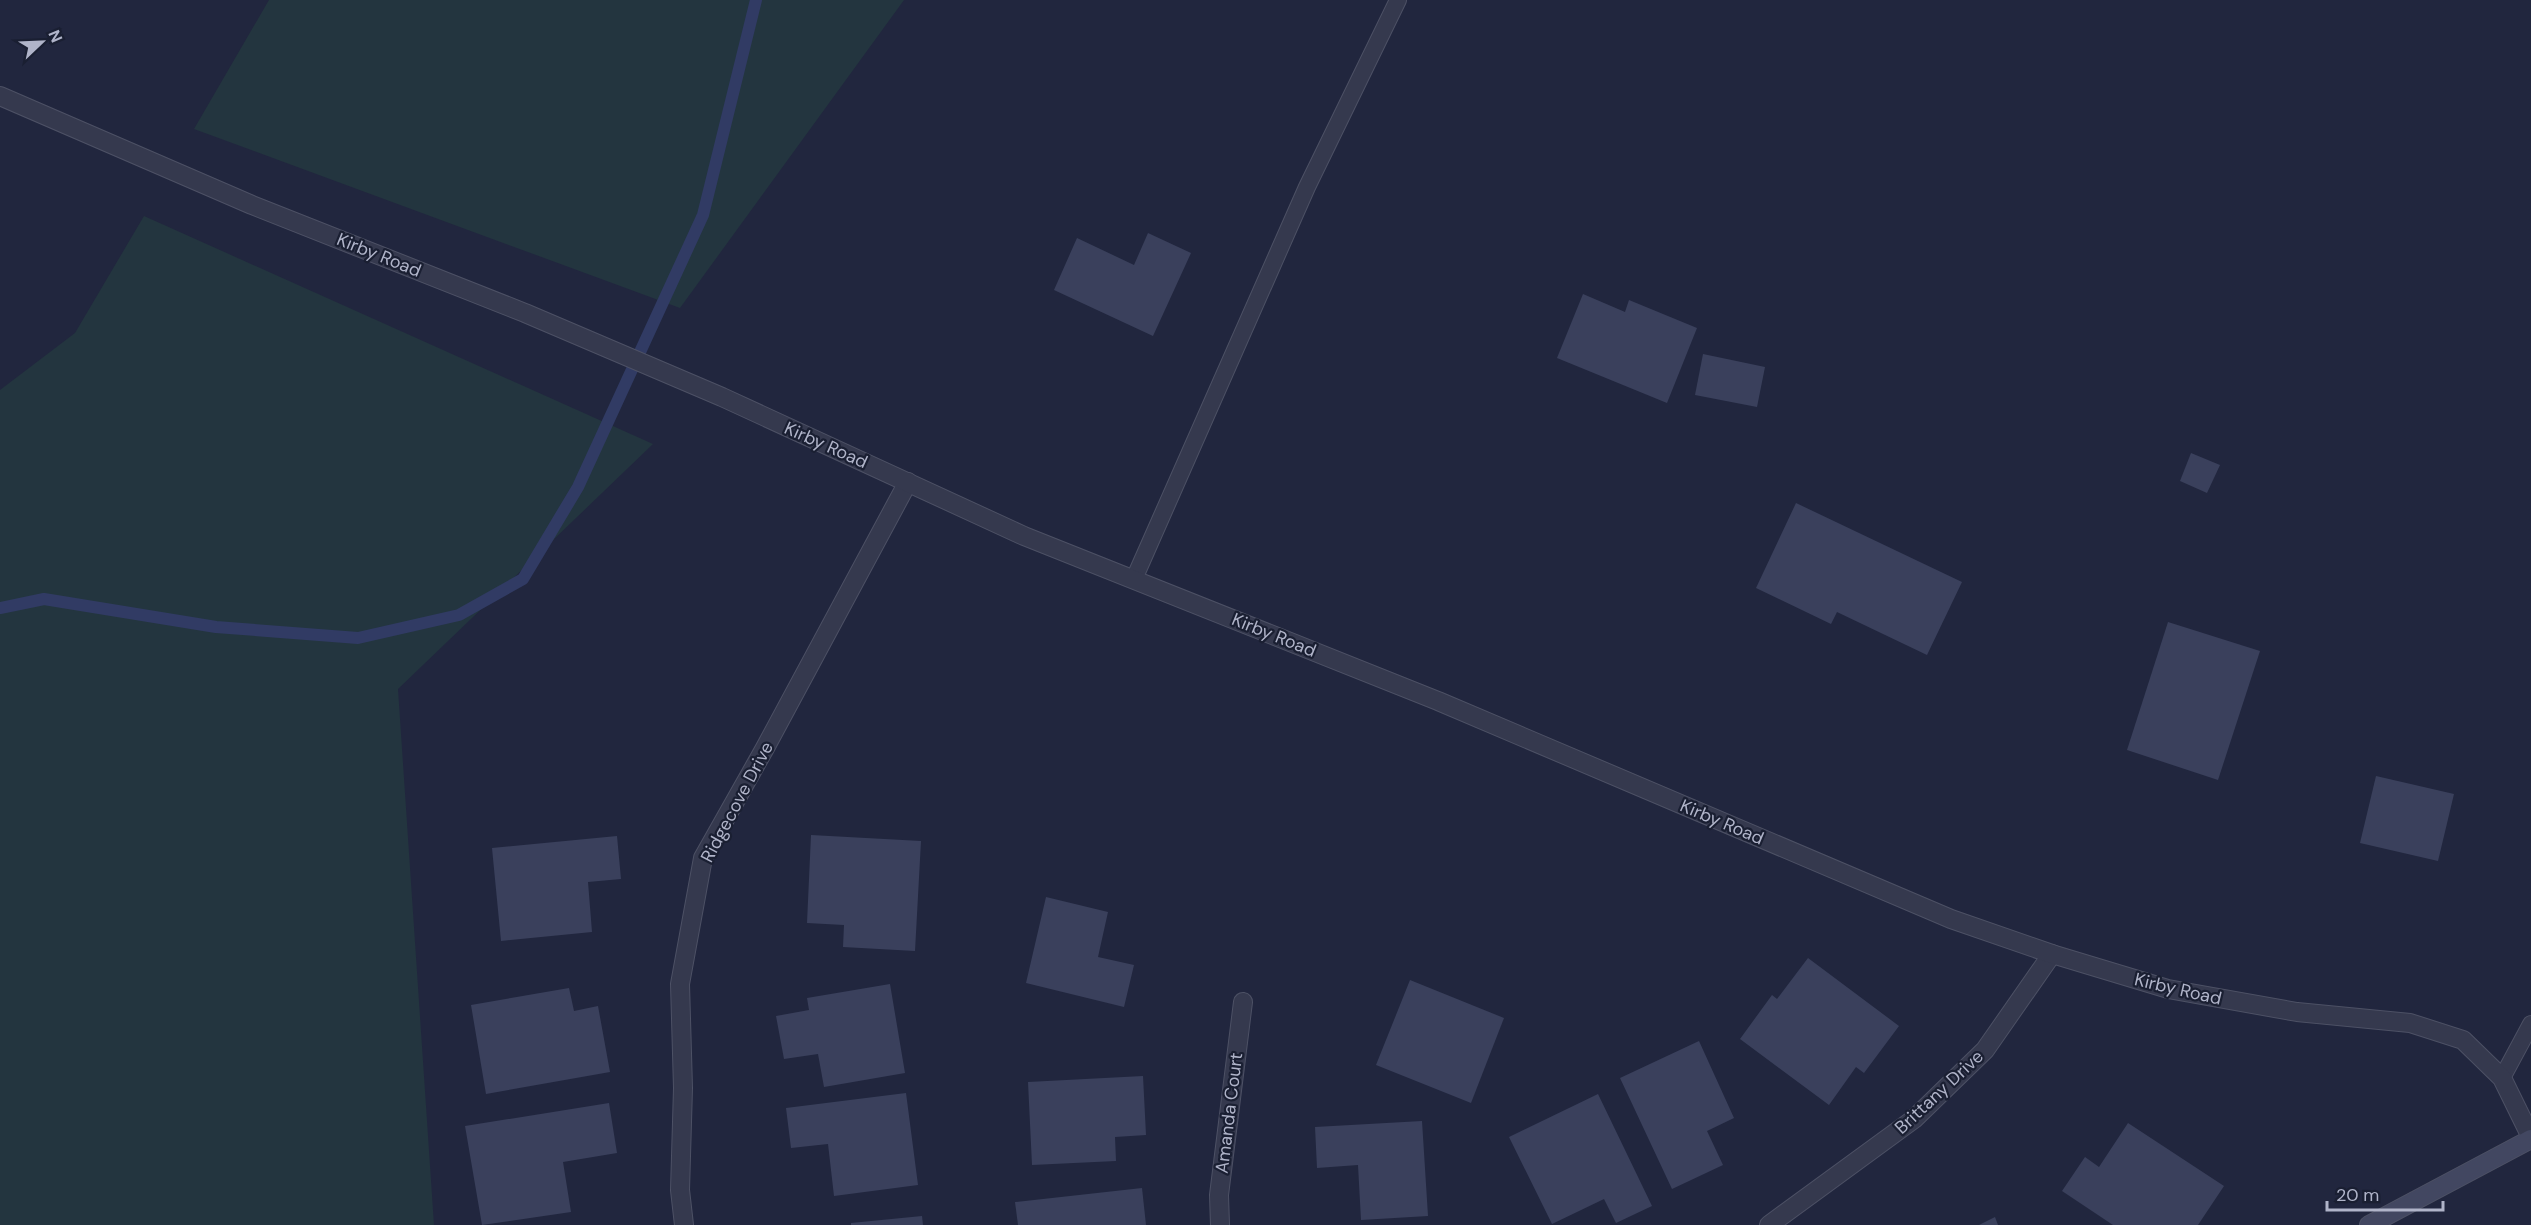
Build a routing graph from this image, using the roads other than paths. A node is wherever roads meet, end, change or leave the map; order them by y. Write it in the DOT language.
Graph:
graph roads {
  1 [pos="1398,0"];
  2 [pos="0,96"];
  3 [pos="908,482"];
  4 [pos="1134,579"];
  5 [pos="2052,954"];
  6 [pos="1243,1002"];
  7 [pos="2531,1024"];
  8 [pos="2502,1077"];
  9 [pos="2531,1138"];
  10 [pos="684,1225"];
  11 [pos="1220,1225"];
  12 [pos="1769,1225"];
  13 [pos="2369,1225"];
  1 -- 4 [label="lane"];
  2 -- 3 [label="street, Kirby Road"];
  3 -- 4 [label="street, Kirby Road"];
  3 -- 10 [label="street, Ridgecove Drive"];
  4 -- 5 [label="street, Kirby Road"];
  5 -- 8 [label="street, Kirby Road"];
  5 -- 12 [label="street, Brittany Drive"];
  6 -- 11 [label="street, Amanda Court"];
  7 -- 8 [label="lane"];
  8 -- 9 [label="street, Kirby Road"];
  9 -- 13 [label="main road"];
}
